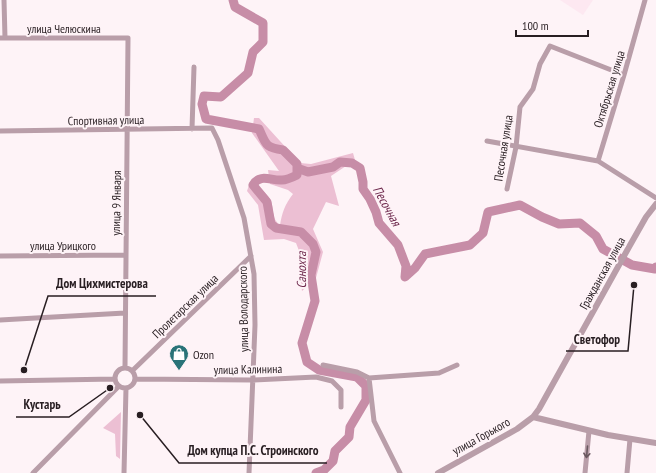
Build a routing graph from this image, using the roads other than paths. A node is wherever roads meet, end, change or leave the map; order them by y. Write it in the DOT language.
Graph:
graph roads {
  1 [pos="4,0"];
  2 [pos="645,0"];
  3 [pos="3,38"];
  4 [pos="128,38"];
  5 [pos="194,67"];
  6 [pos="624,75"];
  7 [pos="192,128"];
  8 [pos="212,128"];
  9 [pos="127,130"];
  10 [pos="0,131"];
  11 [pos="487,141"];
  12 [pos="516,147"];
  13 [pos="598,161"];
  14 [pos="507,189"];
  15 [pos="656,198"];
  16 [pos="656,204"];
  17 [pos="125,255"];
  18 [pos="0,256"];
  19 [pos="251,256"];
  20 [pos="125,313"];
  21 [pos="0,320"];
  22 [pos="323,365"];
  23 [pos="457,365"];
  24 [pos="125,368"];
  25 [pos="132,371"];
  26 [pos="369,378"];
  27 [pos="115,379"];
  28 [pos="135,379"];
  29 [pos="252,380"];
  30 [pos="0,381"];
  31 [pos="119,386"];
  32 [pos="126,388"];
  33 [pos="341,408"];
  34 [pos="533,417"];
  35 [pos="589,431"];
  36 [pos="630,439"];
  37 [pos="656,443"];
  38 [pos="33,473"];
  39 [pos="124,473"];
  40 [pos="249,473"];
  41 [pos="400,473"];
  42 [pos="438,473"];
  43 [pos="585,473"];
  44 [pos="627,473"];
  1 -- 3 [label="street"];
  2 -- 6 [label="street, Октябрьская улица"];
  3 -- 4 [label="street, улица Челюскина"];
  4 -- 9 [label="street, улица 9 Января"];
  5 -- 7 [label="street"];
  6 -- 12 [label="street, Песочная улица"];
  6 -- 13 [label="street, Октябрьская улица"];
  7 -- 8 [label="street, Спортивная улица"];
  7 -- 9 [label="street, Спортивная улица"];
  8 -- 19 [label="street, улица Володарского"];
  9 -- 10 [label="street, Спортивная улица"];
  9 -- 17 [label="street, улица 9 Января"];
  11 -- 12 [label="street"];
  12 -- 13 [label="street"];
  12 -- 14 [label="street, Песочная улица"];
  13 -- 15 [label="street"];
  16 -- 34 [label="street, Гражданская улица"];
  17 -- 18 [label="street, улица Урицкого"];
  17 -- 20 [label="street, улица 9 Января"];
  19 -- 25 [label="street, Пролетарская улица"];
  19 -- 29 [label="street, улица Володарского"];
  20 -- 21 [label="street"];
  20 -- 24 [label="street, улица 9 Января"];
  22 -- 26 [label="street"];
  23 -- 26 [label="street"];
  24 -- 25 [label="street"];
  24 -- 27 [label="street"];
  25 -- 28 [label="street"];
  26 -- 41 [label="street"];
  27 -- 30 [label="street"];
  27 -- 31 [label="street"];
  28 -- 29 [label="street, улица Калинина"];
  28 -- 32 [label="street"];
  29 -- 33 [label="street, улица Калинина"];
  29 -- 40 [label="street, улица Володарского"];
  31 -- 32 [label="street"];
  31 -- 38 [label="street"];
  32 -- 39 [label="street"];
  34 -- 35 [label="street"];
  34 -- 42 [label="street, улица Горького"];
  35 -- 36 [label="street"];
  35 -- 43 [label="street, one-way"];
  36 -- 37 [label="street"];
  36 -- 44 [label="street"];
}
